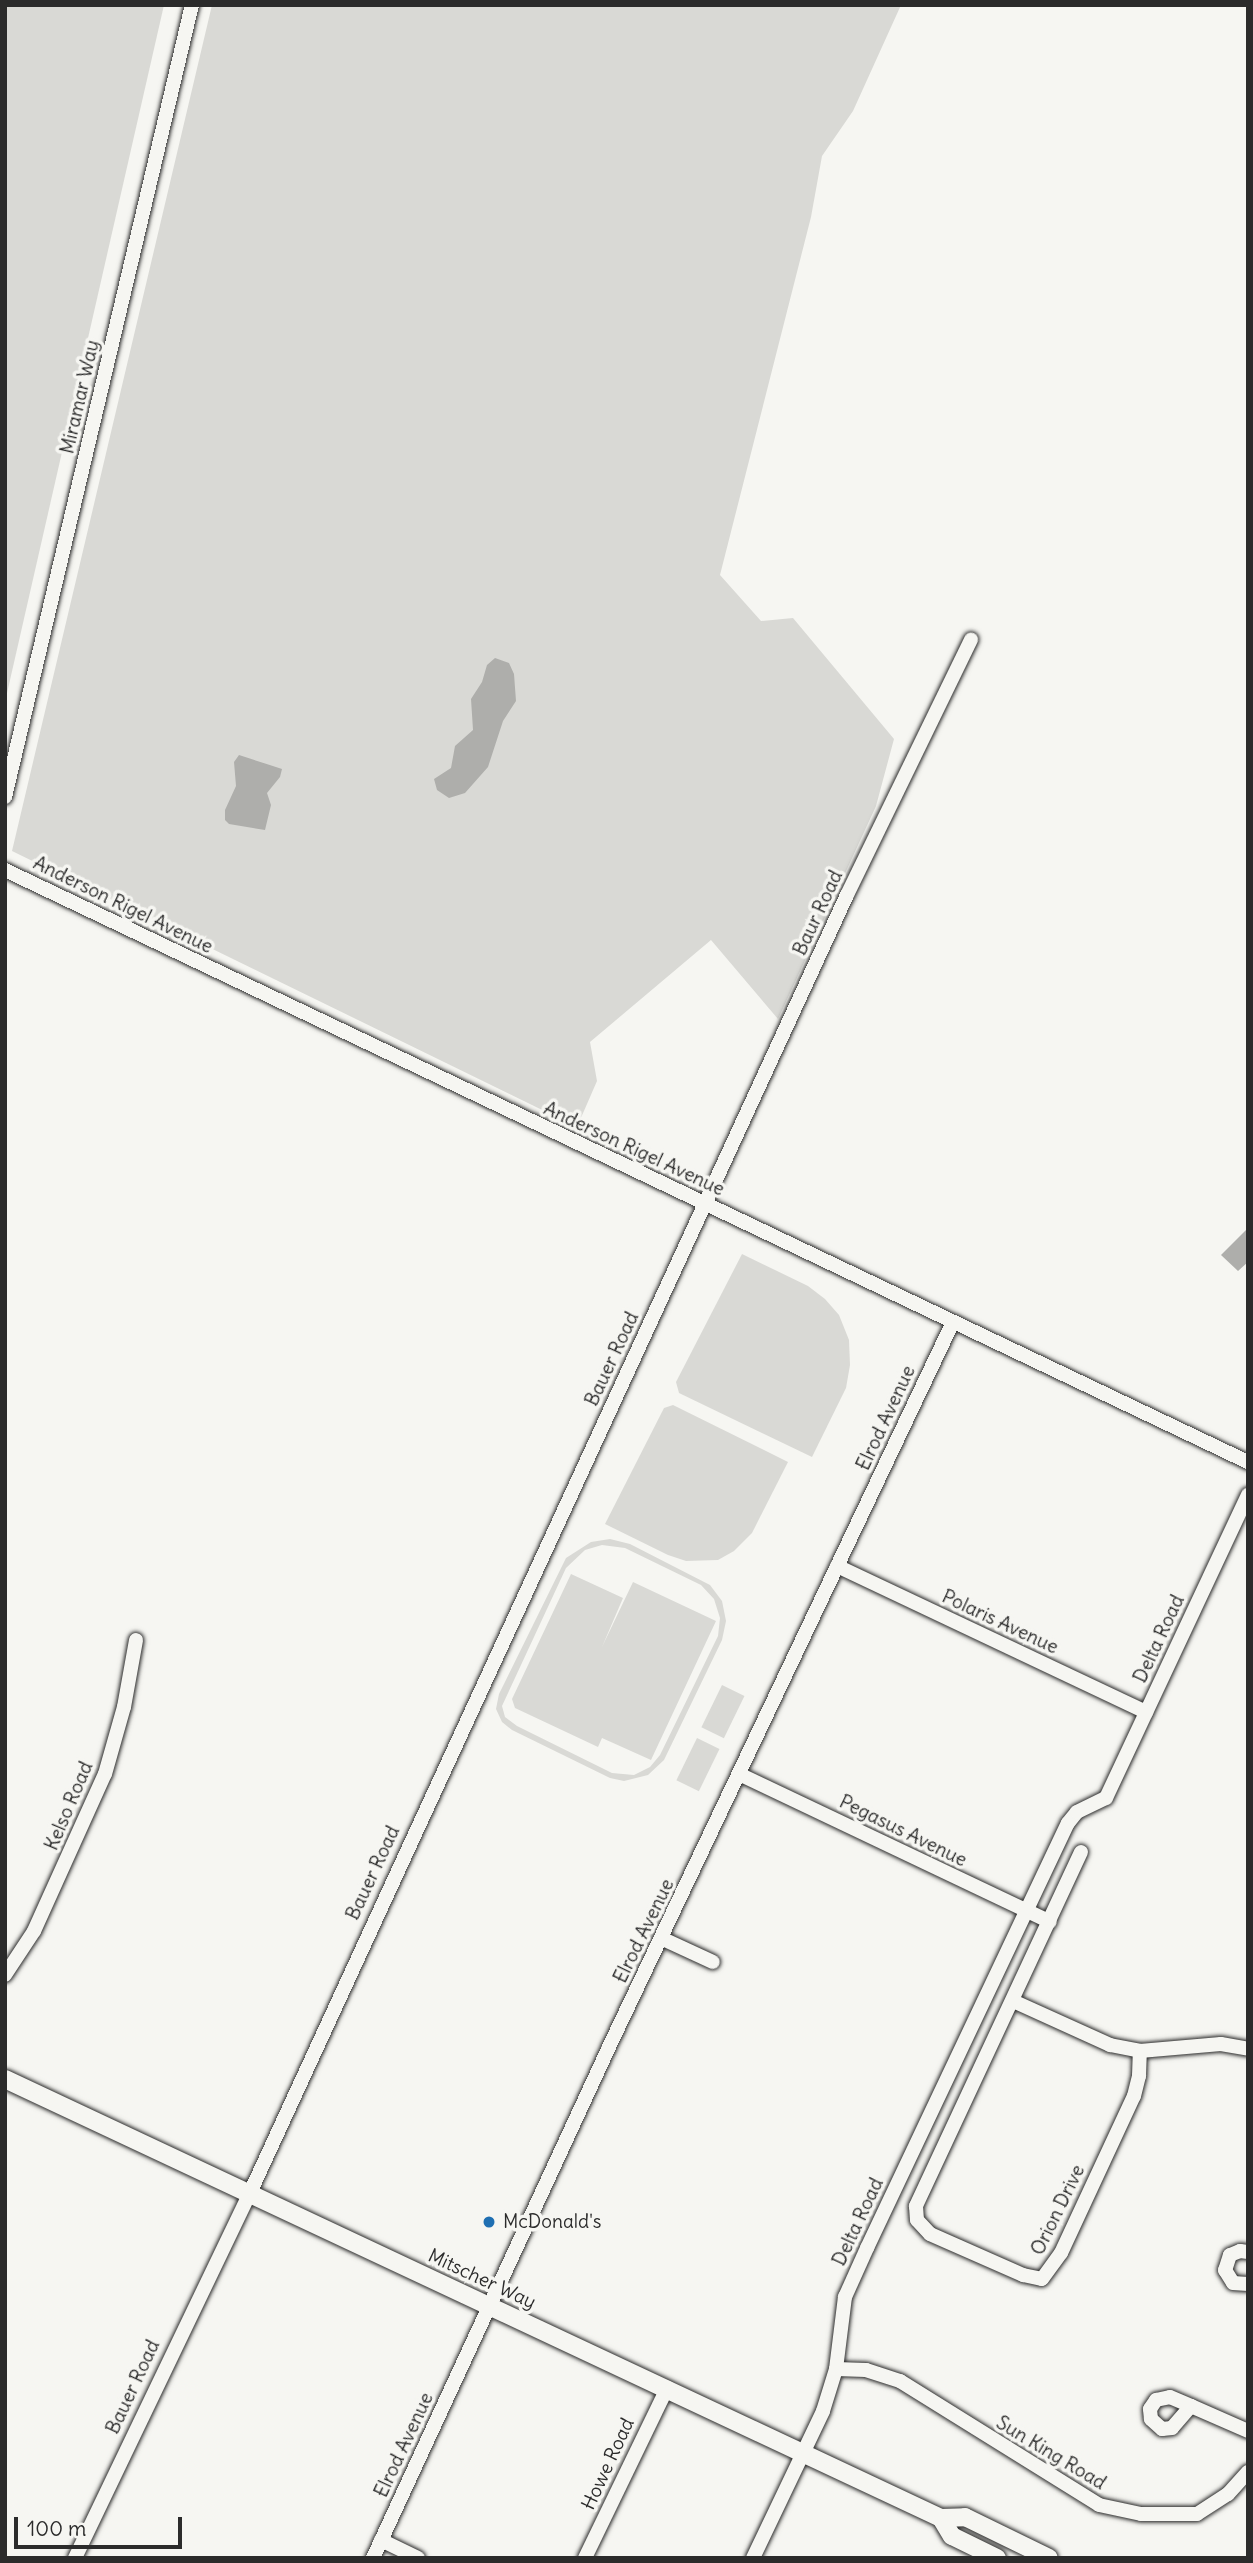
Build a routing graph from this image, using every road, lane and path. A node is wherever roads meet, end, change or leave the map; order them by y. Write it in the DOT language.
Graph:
graph roads {
  1 [pos="192,5"];
  2 [pos="971,640"];
  3 [pos="5,797"];
  4 [pos="5,870"];
  5 [pos="705,1204"];
  6 [pos="953,1322"];
  7 [pos="1248,1462"];
  8 [pos="1248,1495"];
  9 [pos="837,1566"];
  10 [pos="136,1640"];
  11 [pos="1146,1712"];
  12 [pos="740,1774"];
  13 [pos="1081,1852"];
  14 [pos="1026,1911"];
  15 [pos="1050,1922"];
  16 [pos="661,1938"];
  17 [pos="713,1962"];
  18 [pos="5,1975"];
  19 [pos="1013,2001"];
  20 [pos="1248,2049"];
  21 [pos="1140,2051"];
  22 [pos="5,2079"];
  23 [pos="249,2194"];
  24 [pos="1248,2252"];
  25 [pos="1248,2284"];
  26 [pos="489,2306"];
  27 [pos="836,2369"];
  28 [pos="667,2388"];
  29 [pos="1191,2406"];
  30 [pos="1248,2431"];
  31 [pos="802,2451"];
  32 [pos="1248,2472"];
  33 [pos="941,2518"];
  34 [pos="381,2540"];
  35 [pos="75,2558"];
  36 [pos="373,2558"];
  37 [pos="418,2558"];
  38 [pos="586,2558"];
  39 [pos="752,2558"];
  40 [pos="998,2558"];
  41 [pos="1049,2558"];
  1 -- 3 [label="street, Miramar Way"];
  2 -- 5 [label="street, Baur Road"];
  4 -- 5 [label="street, Anderson Rigel Avenue"];
  5 -- 6 [label="street, Anderson Rigel Avenue"];
  5 -- 23 [label="street, Bauer Road"];
  6 -- 7 [label="street, Anderson Rigel Avenue"];
  6 -- 9 [label="street, Elrod Avenue"];
  8 -- 11 [label="street, Delta Road"];
  9 -- 11 [label="street, Polaris Avenue"];
  9 -- 12 [label="street, Elrod Avenue"];
  10 -- 18 [label="street, Kelso Road"];
  11 -- 14 [label="street, Delta Road"];
  12 -- 14 [label="street, Pegasus Avenue"];
  12 -- 16 [label="street, Elrod Avenue"];
  13 -- 15 [label="street"];
  14 -- 15 [label="street, Pegasus Avenue"];
  14 -- 27 [label="street, Delta Road"];
  15 -- 19 [label="street"];
  16 -- 17 [label="street"];
  16 -- 26 [label="street, Elrod Avenue"];
  19 -- 21 [label="street"];
  19 -- 21 [label="street, Orion Drive"];
  20 -- 21 [label="street"];
  22 -- 23 [label="main road, Mitscher Way"];
  23 -- 26 [label="main road, Mitscher Way"];
  23 -- 35 [label="street, Bauer Road"];
  24 -- 25 [label="street"];
  26 -- 28 [label="main road, Mitscher Way"];
  26 -- 34 [label="street, Elrod Avenue"];
  27 -- 31 [label="street, Delta Road"];
  27 -- 32 [label="street, Sun King Road"];
  28 -- 31 [label="main road, Mitscher Way"];
  28 -- 38 [label="street, Howe Road"];
  29 -- 30 [label="street"];
  31 -- 33 [label="main road, Mitscher Way"];
  31 -- 39 [label="street, Delta Road"];
  33 -- 40 [label="main road, Mitscher Way"];
  33 -- 41 [label="main road, Mitscher Way"];
  34 -- 36 [label="street, Elrod Avenue"];
  34 -- 37 [label="street"];
}
